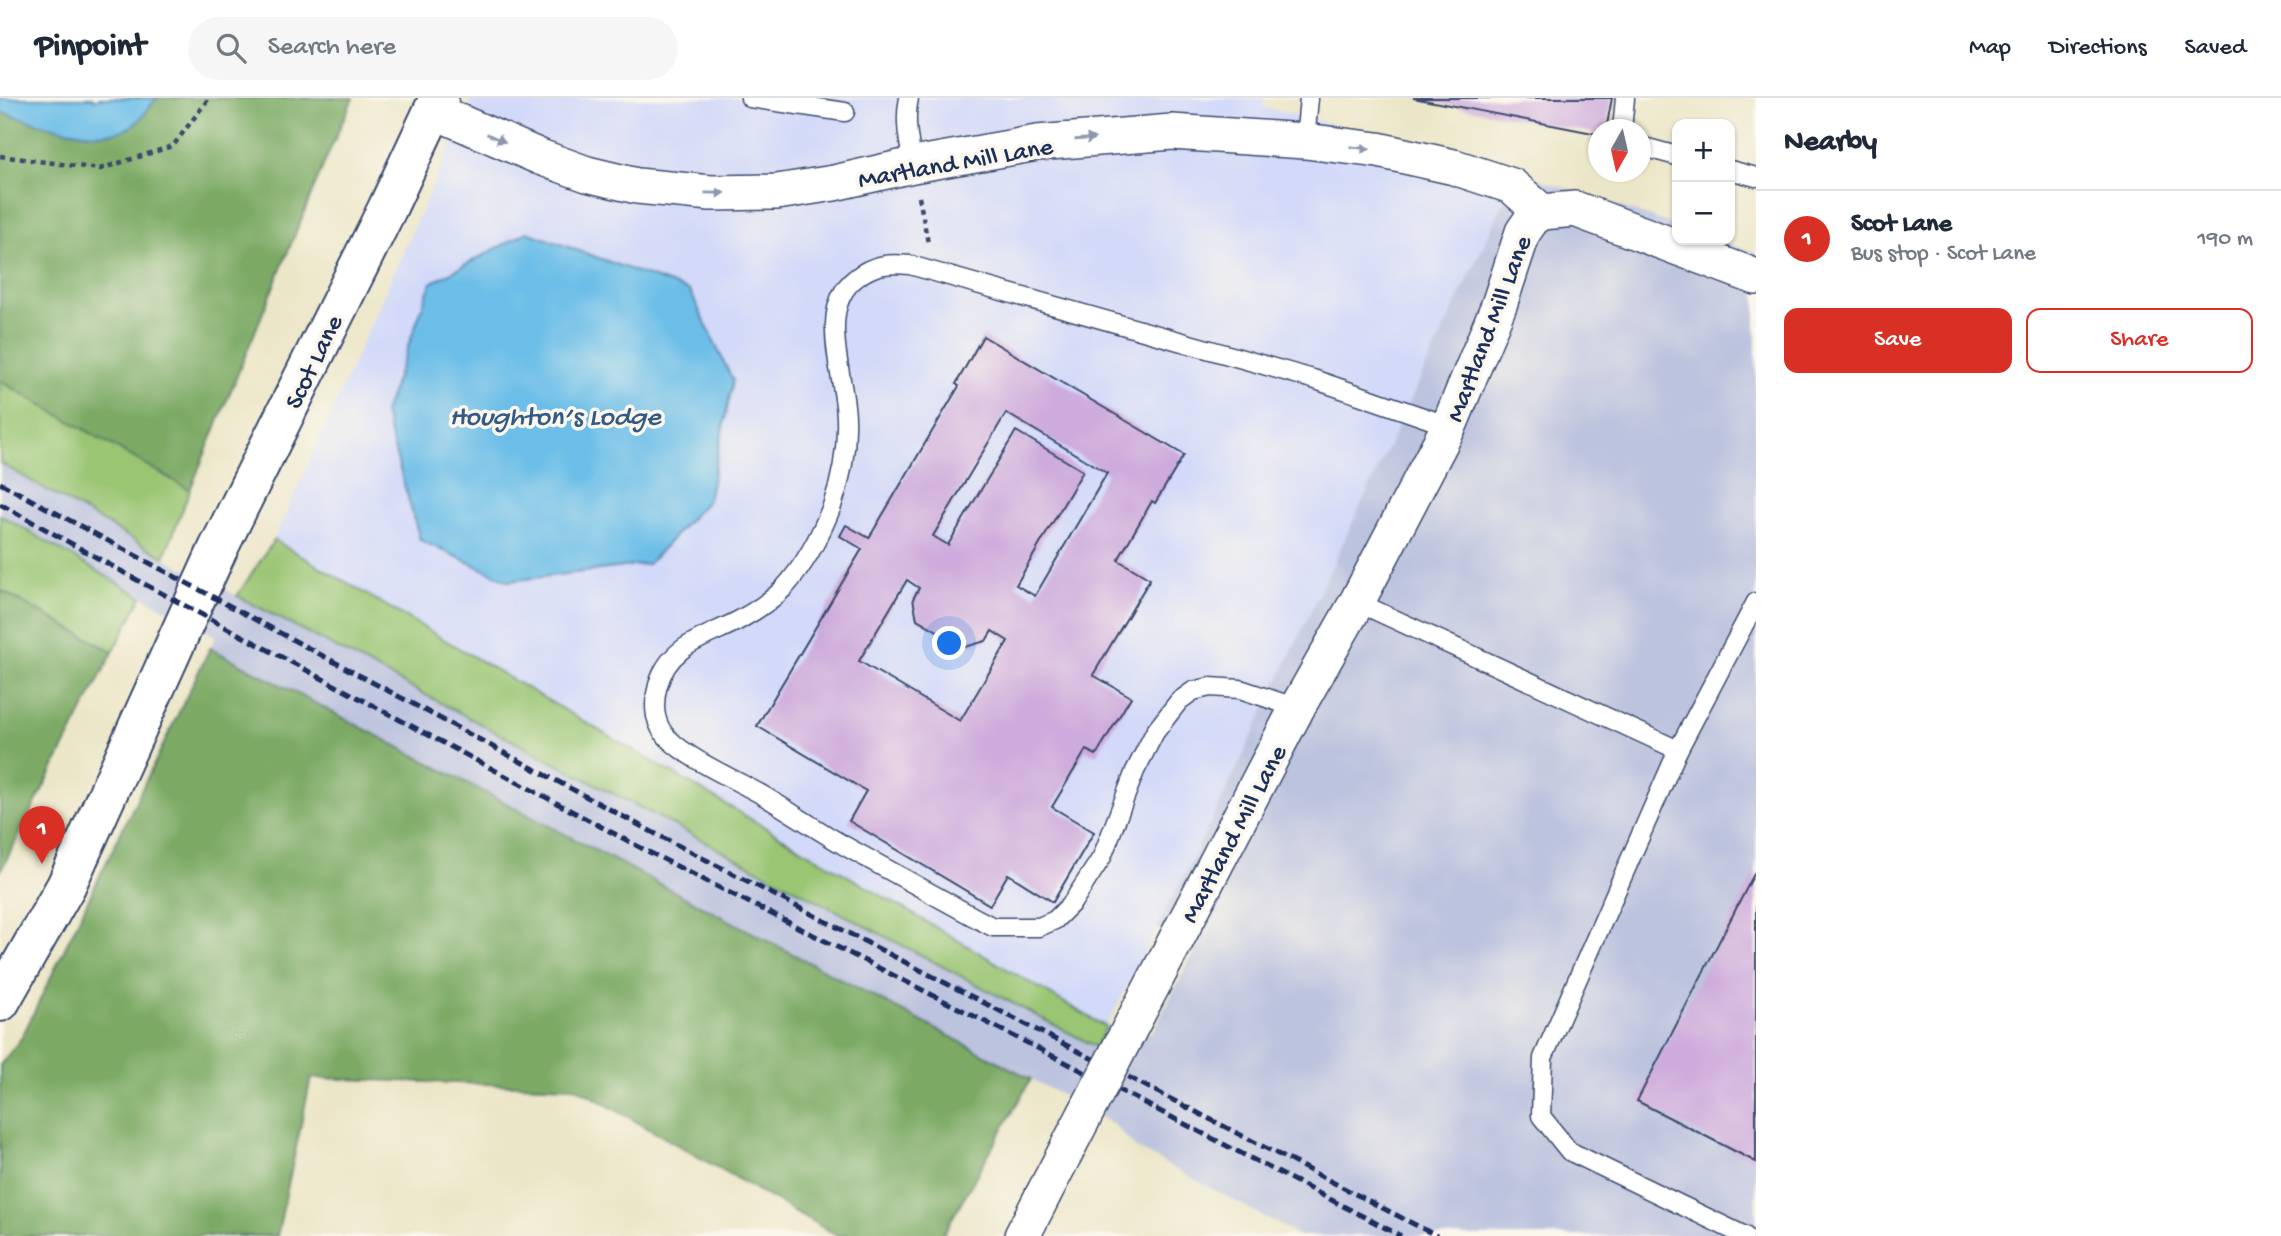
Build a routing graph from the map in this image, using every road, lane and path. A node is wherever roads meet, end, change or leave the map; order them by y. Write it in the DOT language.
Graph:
graph roads {
  1 [pos="209,98"];
  2 [pos="751,98"];
  3 [pos="909,98"];
  4 [pos="1309,98"];
  5 [pos="1625,98"];
  6 [pos="436,104"];
  7 [pos="845,112"];
  8 [pos="1623,119"];
  9 [pos="1305,141"];
  10 [pos="1651,149"];
  11 [pos="1672,155"];
  12 [pos="0,156"];
  13 [pos="913,165"];
  14 [pos="1735,171"];
  15 [pos="1756,177"];
  16 [pos="1542,212"];
  17 [pos="930,271"];
  18 [pos="1756,277"];
  19 [pos="1449,426"];
  20 [pos="1357,602"];
  21 [pos="1756,602"];
  22 [pos="1297,708"];
  23 [pos="1678,750"];
  24 [pos="0,1002"];
  25 [pos="1022,1236"];
  26 [pos="1745,1236"];
  1 -- 12 [label="path"];
  2 -- 7 [label="lane"];
  3 -- 13 [label="lane"];
  4 -- 9 [label="lane"];
  5 -- 8 [label="lane"];
  6 -- 13 [label="street, Martland Mill Lane, one-way"];
  6 -- 24 [label="street, Scot Lane"];
  13 -- 9 [label="street, Martland Mill Lane, one-way"];
  9 -- 16 [label="street, Martland Mill Lane, one-way"];
  10 -- 11 [label="lane"];
  13 -- 17 [label="path"];
  14 -- 15 [label="lane"];
  16 -- 18 [label="street"];
  16 -- 19 [label="street, Martland Mill Lane"];
  17 -- 19 [label="lane"];
  17 -- 22 [label="lane"];
  19 -- 20 [label="street, Martland Mill Lane"];
  20 -- 22 [label="street, Martland Mill Lane"];
  20 -- 23 [label="lane"];
  21 -- 23 [label="lane"];
  22 -- 25 [label="street, Martland Mill Lane, bridge"];
  23 -- 26 [label="lane"];
}
